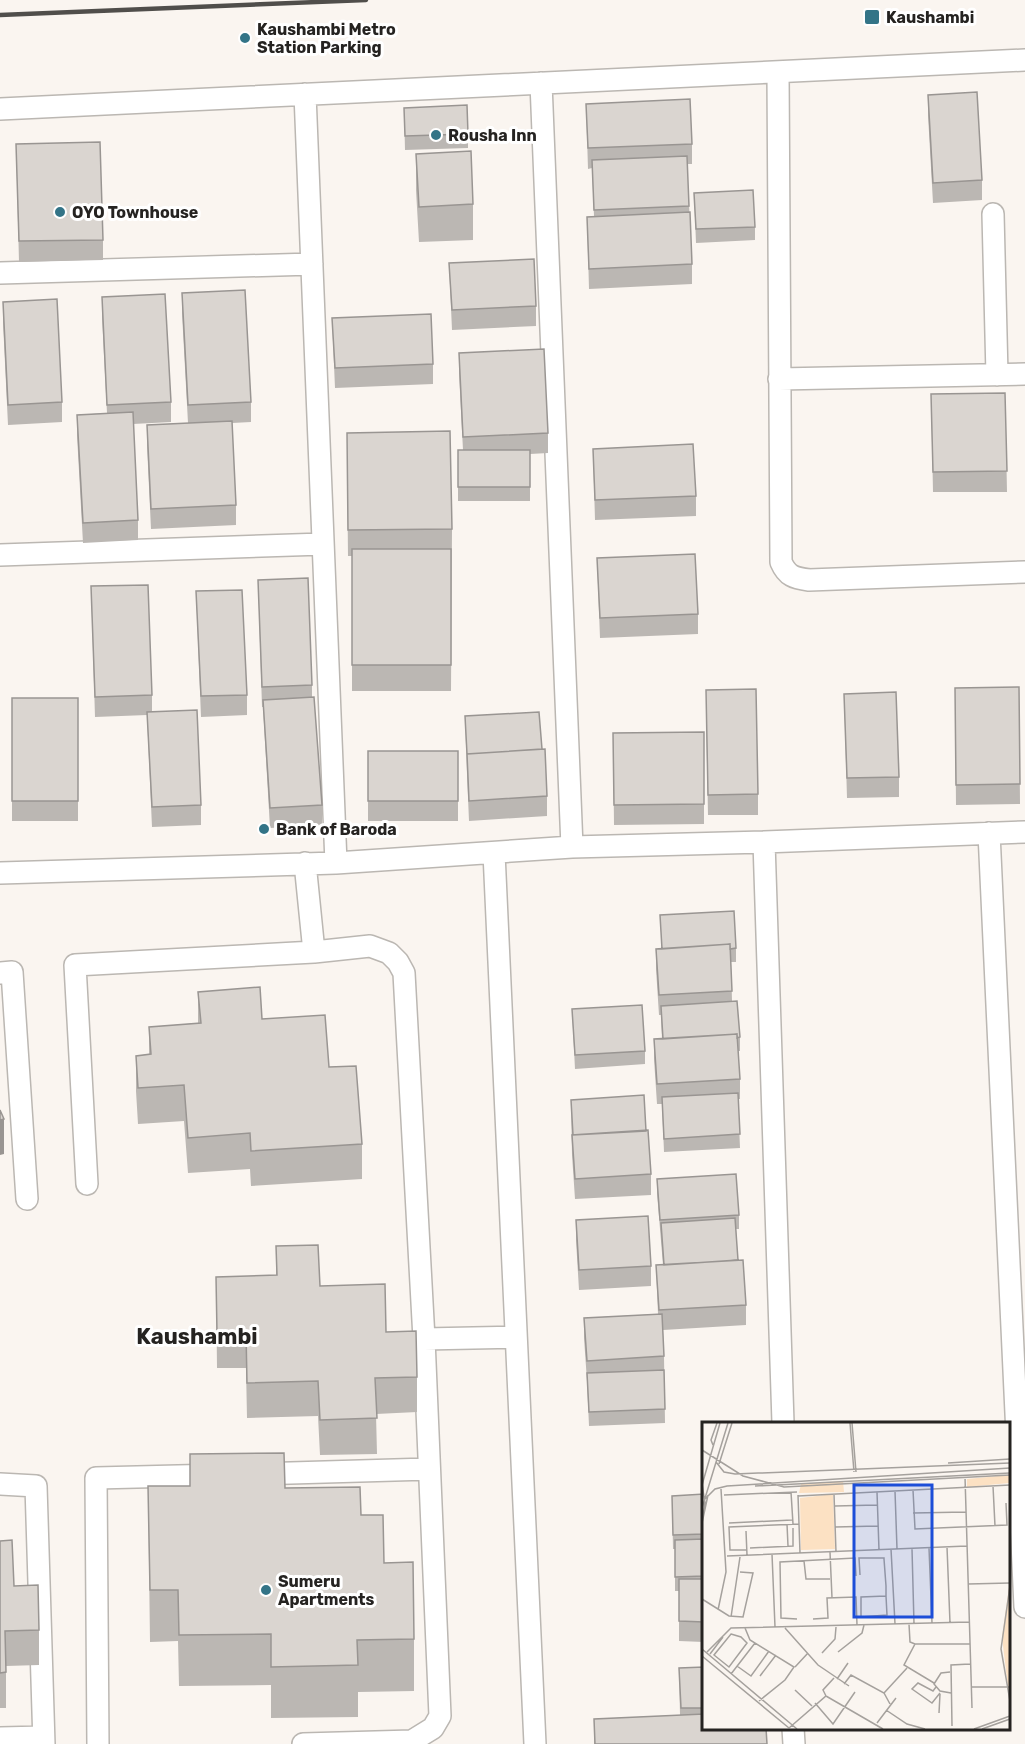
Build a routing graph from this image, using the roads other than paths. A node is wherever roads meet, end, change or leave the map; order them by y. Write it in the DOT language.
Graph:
graph roads {
  1 [pos="1025,60"];
  2 [pos="778,72"];
  3 [pos="542,83"];
  4 [pos="304,94"];
  5 [pos="0,109"];
  6 [pos="993,214"];
  7 [pos="312,264"];
  8 [pos="0,273"];
  9 [pos="1025,374"];
  10 [pos="997,375"];
  11 [pos="779,379"];
  12 [pos="323,544"];
  13 [pos="0,555"];
  14 [pos="1025,572"];
  15 [pos="1025,832"];
  16 [pos="989,833"];
  17 [pos="764,842"];
  18 [pos="572,847"];
  19 [pos="494,853"];
  20 [pos="336,863"];
  21 [pos="305,864"];
  22 [pos="0,873"];
  23 [pos="314,952"];
  24 [pos="0,973"];
  25 [pos="87,1184"];
  26 [pos="27,1199"];
  27 [pos="516,1337"];
  28 [pos="424,1339"];
  29 [pos="783,1422"];
  30 [pos="429,1469"];
  31 [pos="0,1484"];
  32 [pos="1025,1607"];
  33 [pos="0,1738"];
  34 [pos="44,1741"];
  35 [pos="356,1743"];
  36 [pos="98,1744"];
  37 [pos="303,1744"];
  38 [pos="535,1744"];
  1 -- 2 [label="street"];
  2 -- 3 [label="street"];
  2 -- 11 [label="street"];
  3 -- 4 [label="street"];
  3 -- 18 [label="street"];
  4 -- 5 [label="street"];
  4 -- 7 [label="street"];
  6 -- 10 [label="street"];
  7 -- 8 [label="street"];
  7 -- 12 [label="street"];
  9 -- 10 [label="street"];
  10 -- 11 [label="street"];
  11 -- 14 [label="street"];
  12 -- 13 [label="street"];
  12 -- 20 [label="street"];
  15 -- 16 [label="street"];
  16 -- 17 [label="street"];
  16 -- 32 [label="street"];
  17 -- 18 [label="street"];
  17 -- 29 [label="street"];
  18 -- 19 [label="street"];
  19 -- 20 [label="street"];
  19 -- 27 [label="street"];
  20 -- 21 [label="street"];
  21 -- 22 [label="street"];
  21 -- 23 [label="street"];
  23 -- 25 [label="street"];
  23 -- 28 [label="street"];
  24 -- 26 [label="street"];
  27 -- 28 [label="street"];
  27 -- 38 [label="street"];
  28 -- 30 [label="street"];
  30 -- 35 [label="street"];
  30 -- 36 [label="street"];
  31 -- 34 [label="street"];
  33 -- 34 [label="street"];
  35 -- 37 [label="street"];
}
